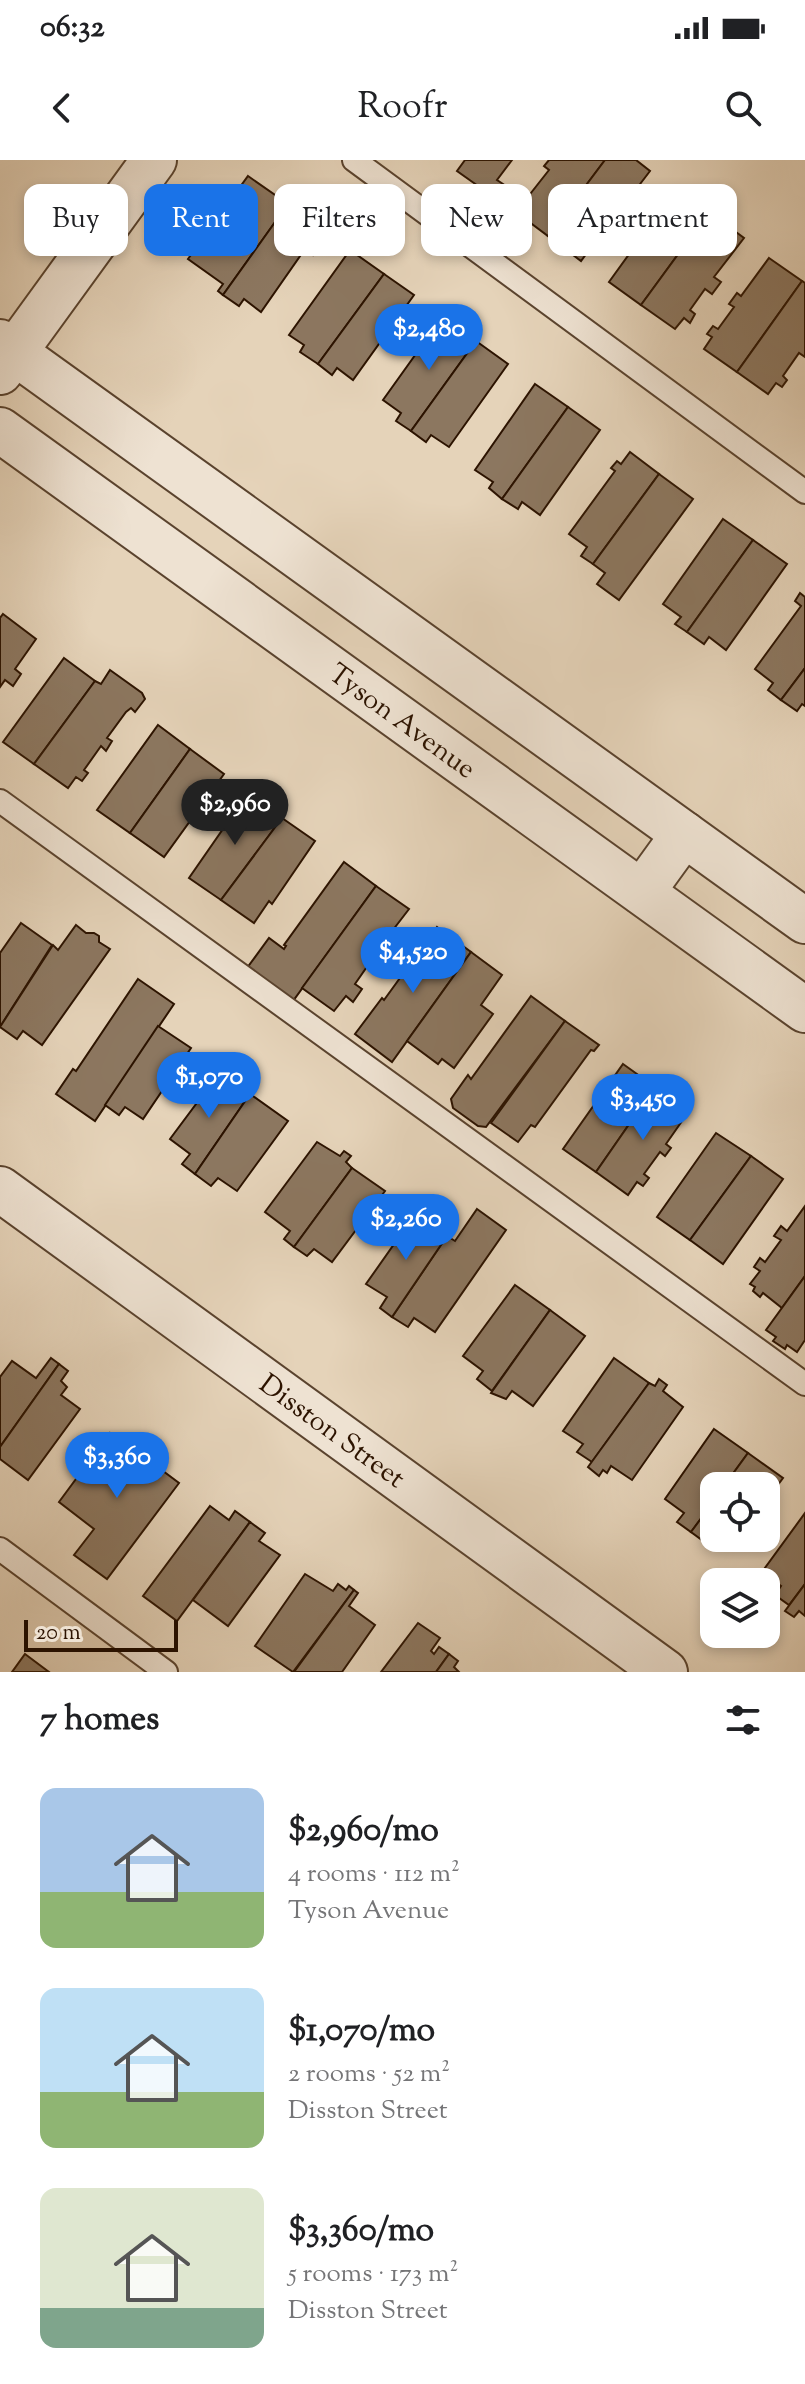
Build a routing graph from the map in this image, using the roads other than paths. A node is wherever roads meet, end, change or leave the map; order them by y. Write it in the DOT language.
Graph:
graph roads {
  1 [pos="154,160"];
  2 [pos="354,160"];
  3 [pos="5,356"];
  4 [pos="0,430"];
  5 [pos="805,492"];
  6 [pos="0,801"];
  7 [pos="684,834"];
  8 [pos="642,892"];
  9 [pos="805,921"];
  10 [pos="805,1010"];
  11 [pos="0,1189"];
  12 [pos="805,1384"];
  13 [pos="0,1549"];
  14 [pos="166,1672"];
  15 [pos="665,1672"];
  1 -- 3 [label="street"];
  2 -- 5 [label="lane"];
  3 -- 7 [label="street"];
  4 -- 8 [label="street, Tyson Avenue"];
  6 -- 12 [label="lane"];
  7 -- 8 [label="street"];
  7 -- 9 [label="street"];
  8 -- 10 [label="street, Tyson Avenue"];
  11 -- 15 [label="street, Disston Street"];
  13 -- 14 [label="lane"];
}
